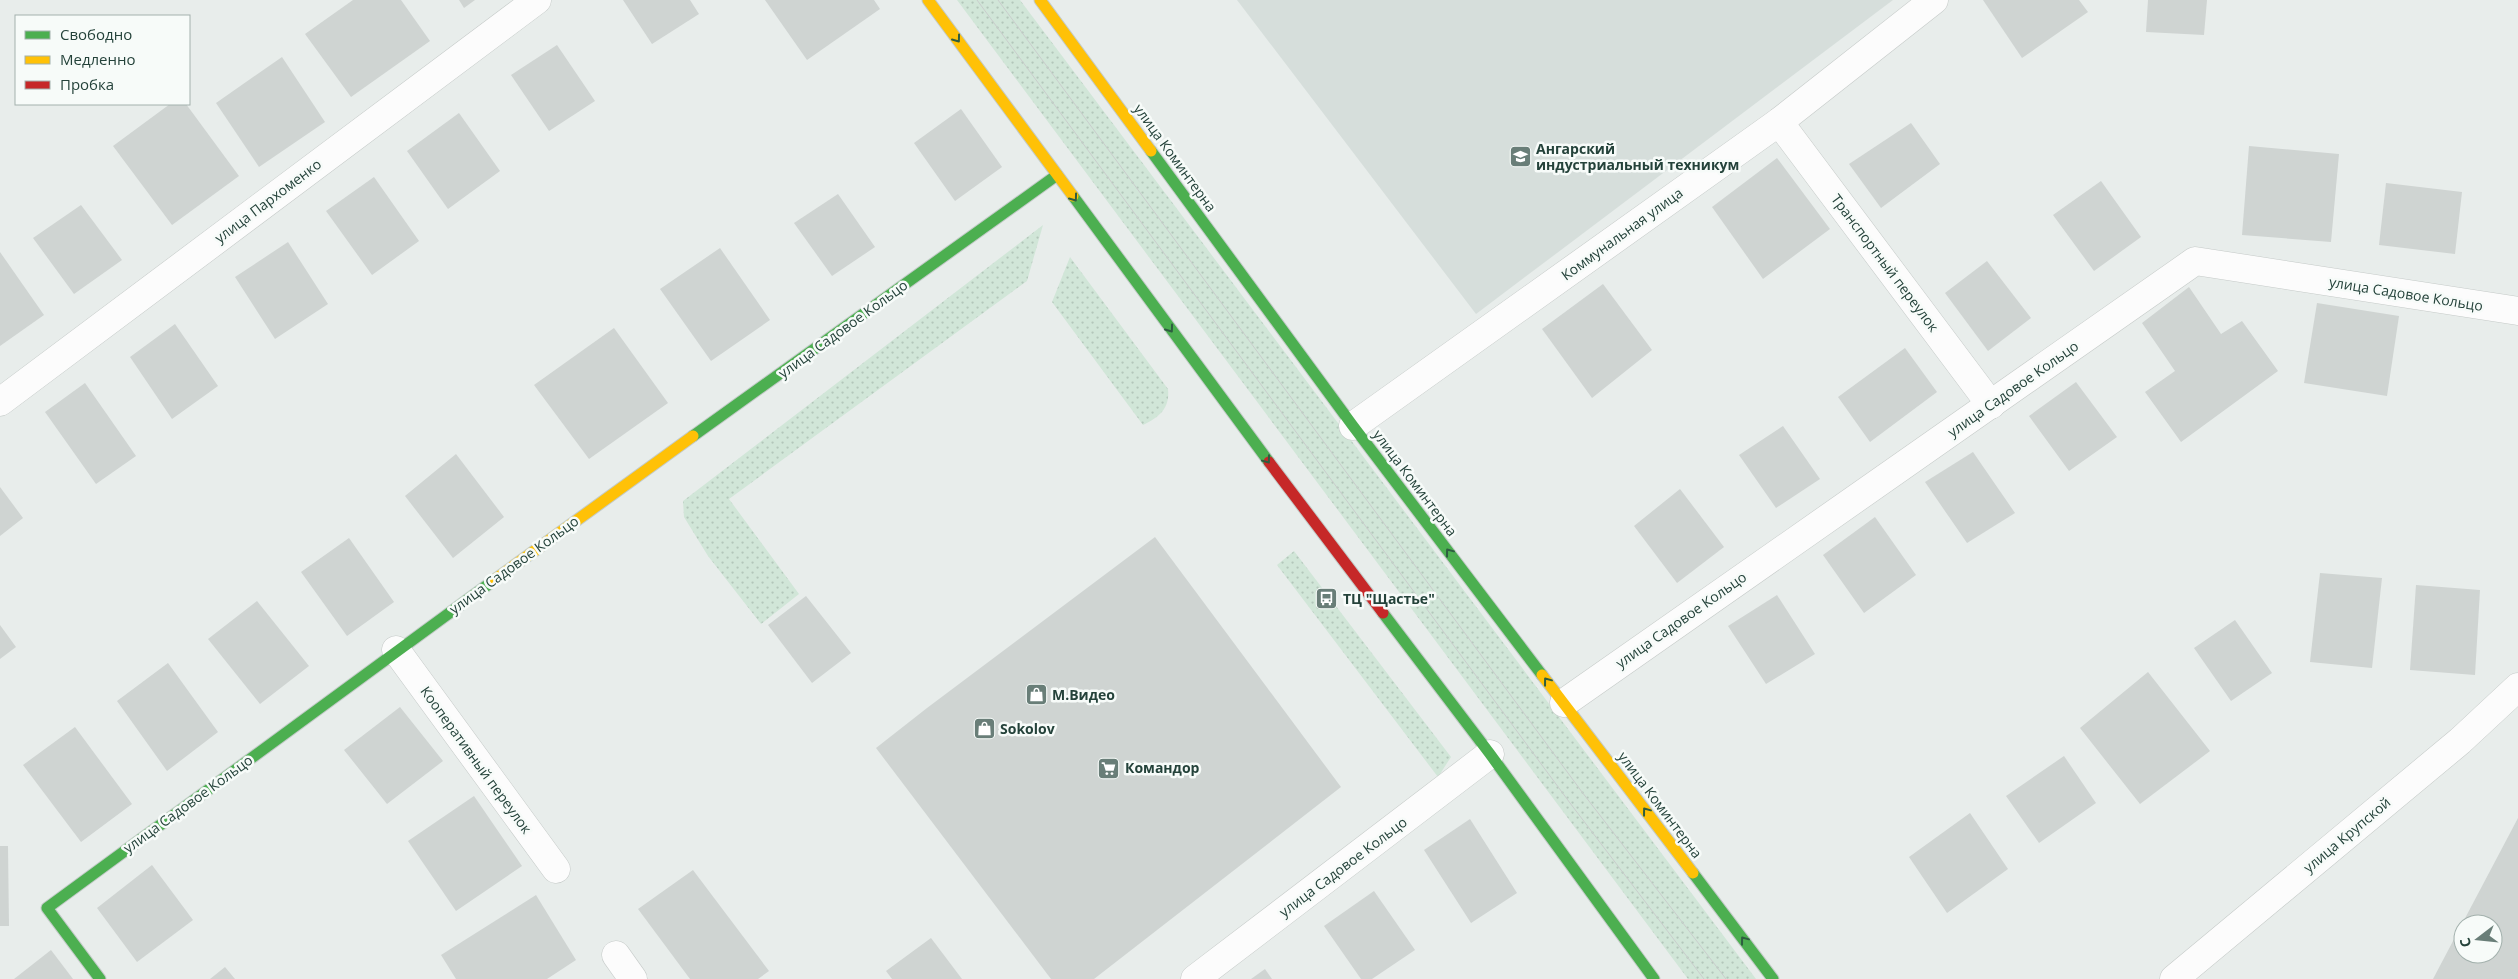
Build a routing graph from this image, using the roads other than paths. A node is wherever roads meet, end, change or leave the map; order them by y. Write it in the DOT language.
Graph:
graph roads {
  1 [pos="537,0"];
  2 [pos="928,0"];
  3 [pos="1040,0"];
  4 [pos="1934,0"];
  5 [pos="1779,122"];
  6 [pos="1057,175"];
  7 [pos="2518,311"];
  8 [pos="0,402"];
  9 [pos="1991,405"];
  10 [pos="1353,426"];
  11 [pos="396,650"];
  12 [pos="2518,687"];
  13 [pos="1564,703"];
  14 [pos="1490,754"];
  15 [pos="556,869"];
  16 [pos="616,955"];
  17 [pos="100,979"];
  18 [pos="633,979"];
  19 [pos="1195,979"];
  20 [pos="1654,979"];
  21 [pos="1773,979"];
  22 [pos="2174,979"];
  1 -- 8 [label="street, улица Пархоменко"];
  2 -- 6 [label="street, one-way"];
  3 -- 10 [label="street, улица Коминтерна"];
  4 -- 5 [label="street, Коммунальная улица"];
  5 -- 9 [label="street, Транспортный переулок"];
  5 -- 10 [label="street, Коммунальная улица"];
  6 -- 11 [label="street, улица Садовое Кольцо"];
  6 -- 14 [label="street, one-way"];
  7 -- 9 [label="street, улица Садовое Кольцо"];
  9 -- 13 [label="street, улица Садовое Кольцо"];
  13 -- 10 [label="street, улица Коминтерна, one-way"];
  11 -- 15 [label="street, Кооперативный переулок"];
  11 -- 17 [label="street, улица Садовое Кольцо"];
  12 -- 22 [label="street, улица Крупской"];
  21 -- 13 [label="street, улица Коминтерна, one-way"];
  14 -- 19 [label="street, улица Садовое Кольцо"];
  14 -- 20 [label="street"];
  16 -- 18 [label="street"];
}
